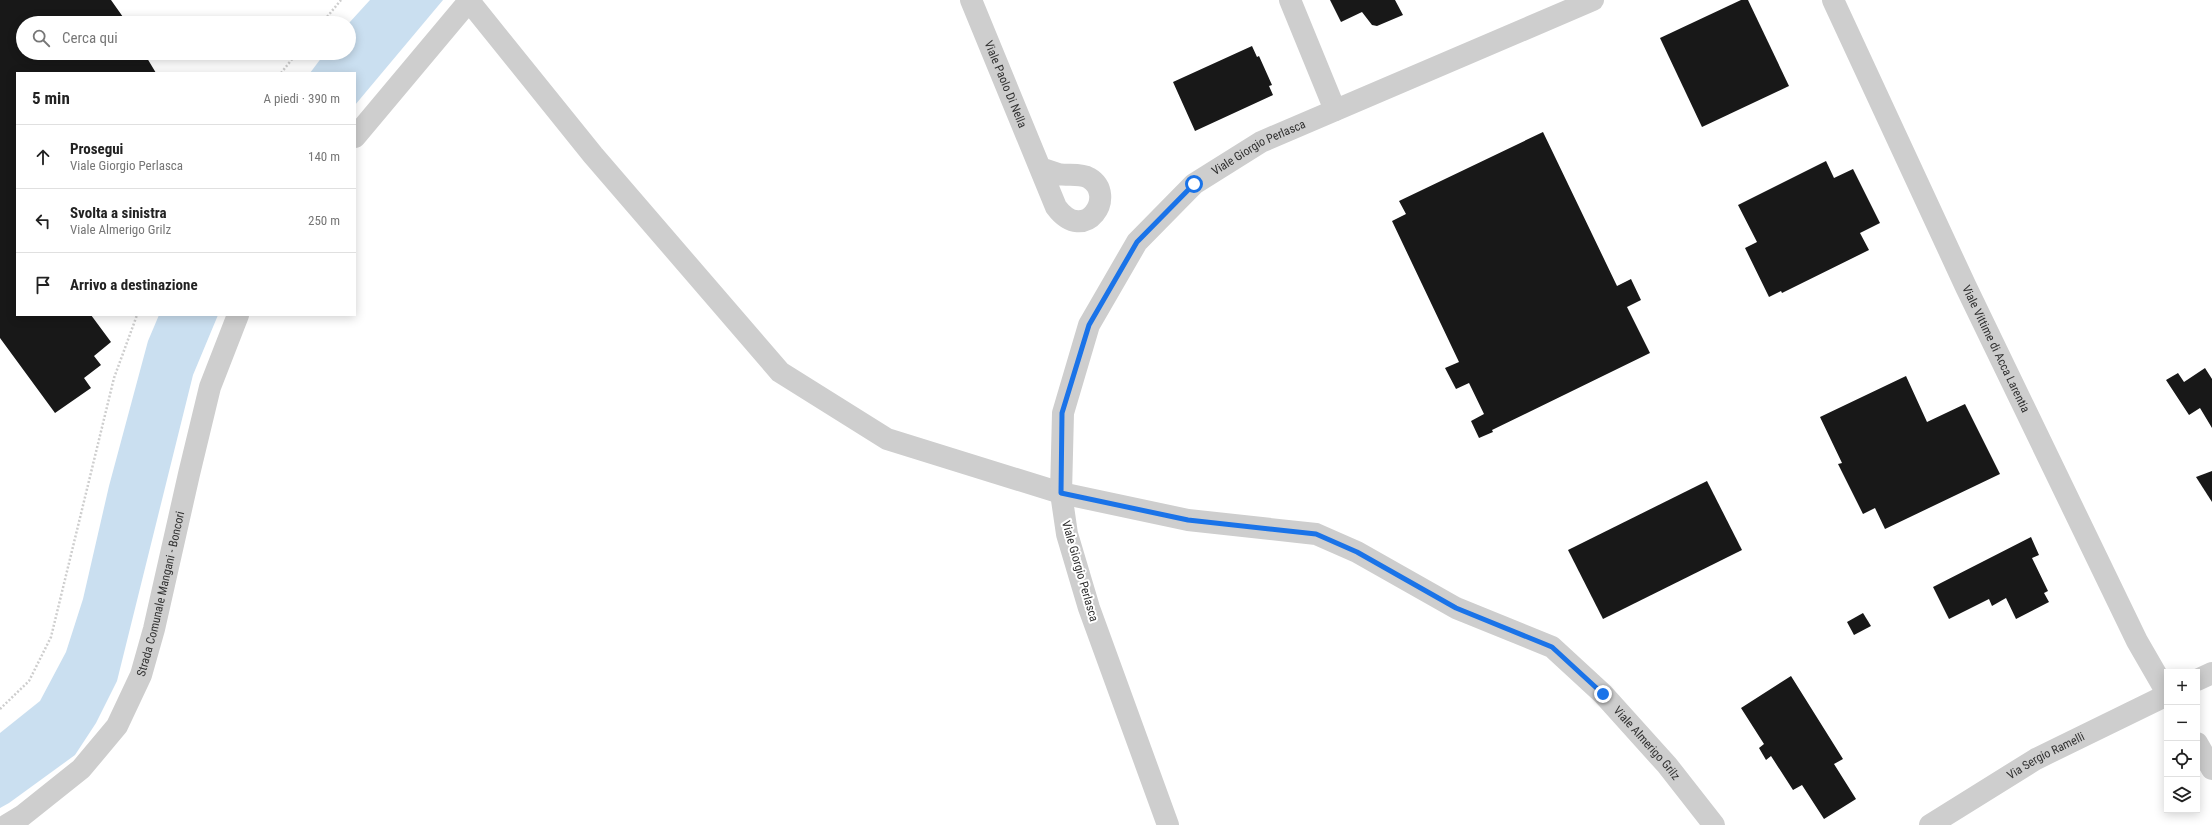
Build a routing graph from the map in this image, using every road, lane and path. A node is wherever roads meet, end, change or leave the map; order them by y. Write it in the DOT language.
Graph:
graph roads {
  1 [pos="341,0"];
  2 [pos="469,0"];
  3 [pos="971,0"];
  4 [pos="1290,0"];
  5 [pos="1593,0"];
  6 [pos="1833,0"];
  7 [pos="328,16"];
  8 [pos="292,60"];
  9 [pos="282,72"];
  10 [pos="1335,110"];
  11 [pos="356,136"];
  12 [pos="1040,168"];
  13 [pos="137,316"];
  14 [pos="238,316"];
  15 [pos="1061,493"];
  16 [pos="2212,673"];
  17 [pos="2200,679"];
  18 [pos="2164,689"];
  19 [pos="2164,695"];
  20 [pos="0,709"];
  21 [pos="2200,749"];
  22 [pos="2212,769"];
  23 [pos="7,825"];
  24 [pos="1168,825"];
  25 [pos="1714,825"];
  26 [pos="1930,825"];
  1 -- 7 [label="path"];
  2 -- 11 [label="street"];
  2 -- 15 [label="street, Viale Almerigo Grilz"];
  3 -- 12 [label="street, Viale Paolo Di Nella"];
  4 -- 10 [label="street"];
  5 -- 10 [label="street, Viale Giorgio Perlasca"];
  6 -- 18 [label="street, Viale Vittime di Acca Larentia"];
  8 -- 9 [label="path"];
  10 -- 15 [label="street, Viale Giorgio Perlasca"];
  13 -- 20 [label="path"];
  14 -- 23 [label="street, Strada Comunale Mangani - Boncori"];
  15 -- 24 [label="street, Viale Giorgio Perlasca"];
  15 -- 25 [label="street, Viale Almerigo Grilz"];
  16 -- 17 [label="street"];
  19 -- 26 [label="street, Via Sergio Ramelli"];
  21 -- 22 [label="street"];
}
